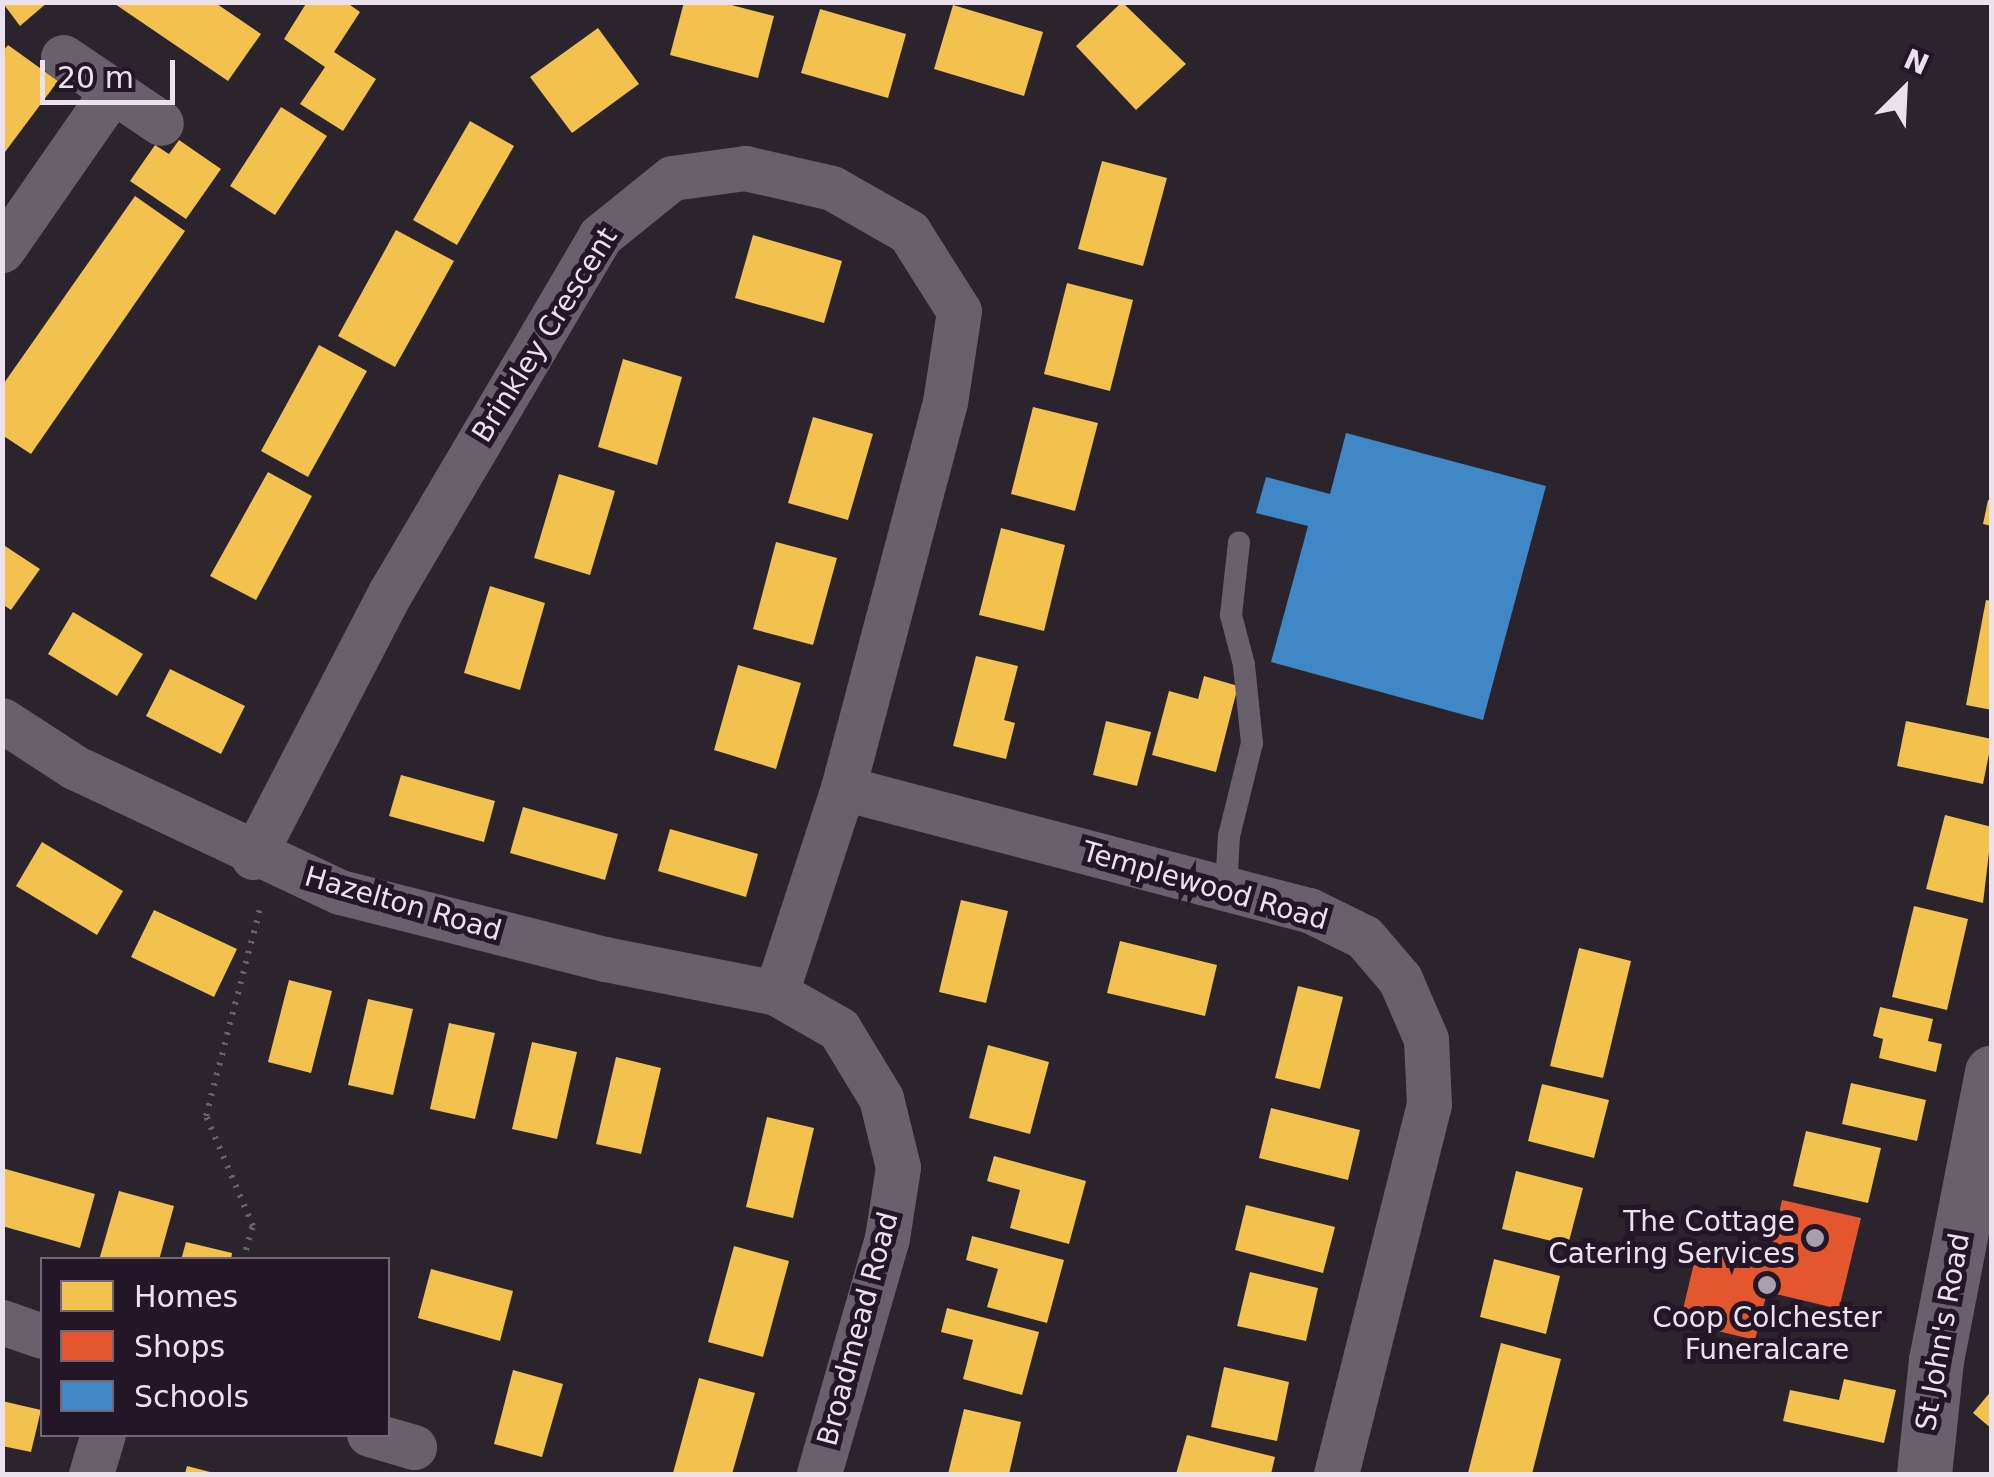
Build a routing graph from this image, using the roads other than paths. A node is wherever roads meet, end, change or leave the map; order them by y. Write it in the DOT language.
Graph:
graph roads {
  1 [pos="63,58"];
  2 [pos="112,92"];
  3 [pos="161,122"];
  4 [pos="2,250"];
  5 [pos="1239,542"];
  6 [pos="2,720"];
  7 [pos="843,788"];
  8 [pos="265,862"];
  9 [pos="1226,888"];
  10 [pos="776,993"];
  11 [pos="1992,1072"];
  12 [pos="2,1322"];
  13 [pos="40,1335"];
  14 [pos="102,1437"];
  15 [pos="379,1437"];
  16 [pos="414,1448"];
  17 [pos="91,1474"];
  18 [pos="819,1474"];
  19 [pos="1336,1474"];
  20 [pos="1924,1474"];
  1 -- 2 [label="street"];
  2 -- 3 [label="street"];
  2 -- 4 [label="street"];
  5 -- 9 [label="lane"];
  6 -- 8 [label="street, Hazelton Road"];
  7 -- 8 [label="street, Brinkley Crescent"];
  7 -- 9 [label="street, Templewood Road"];
  7 -- 10 [label="street, Brinkley Crescent"];
  8 -- 10 [label="street, Hazelton Road"];
  9 -- 19 [label="street, Templewood Road"];
  10 -- 18 [label="street, Broadmead Road"];
  11 -- 20 [label="street, St John's Road"];
  12 -- 13 [label="street"];
  14 -- 17 [label="street"];
  15 -- 16 [label="street"];
}
